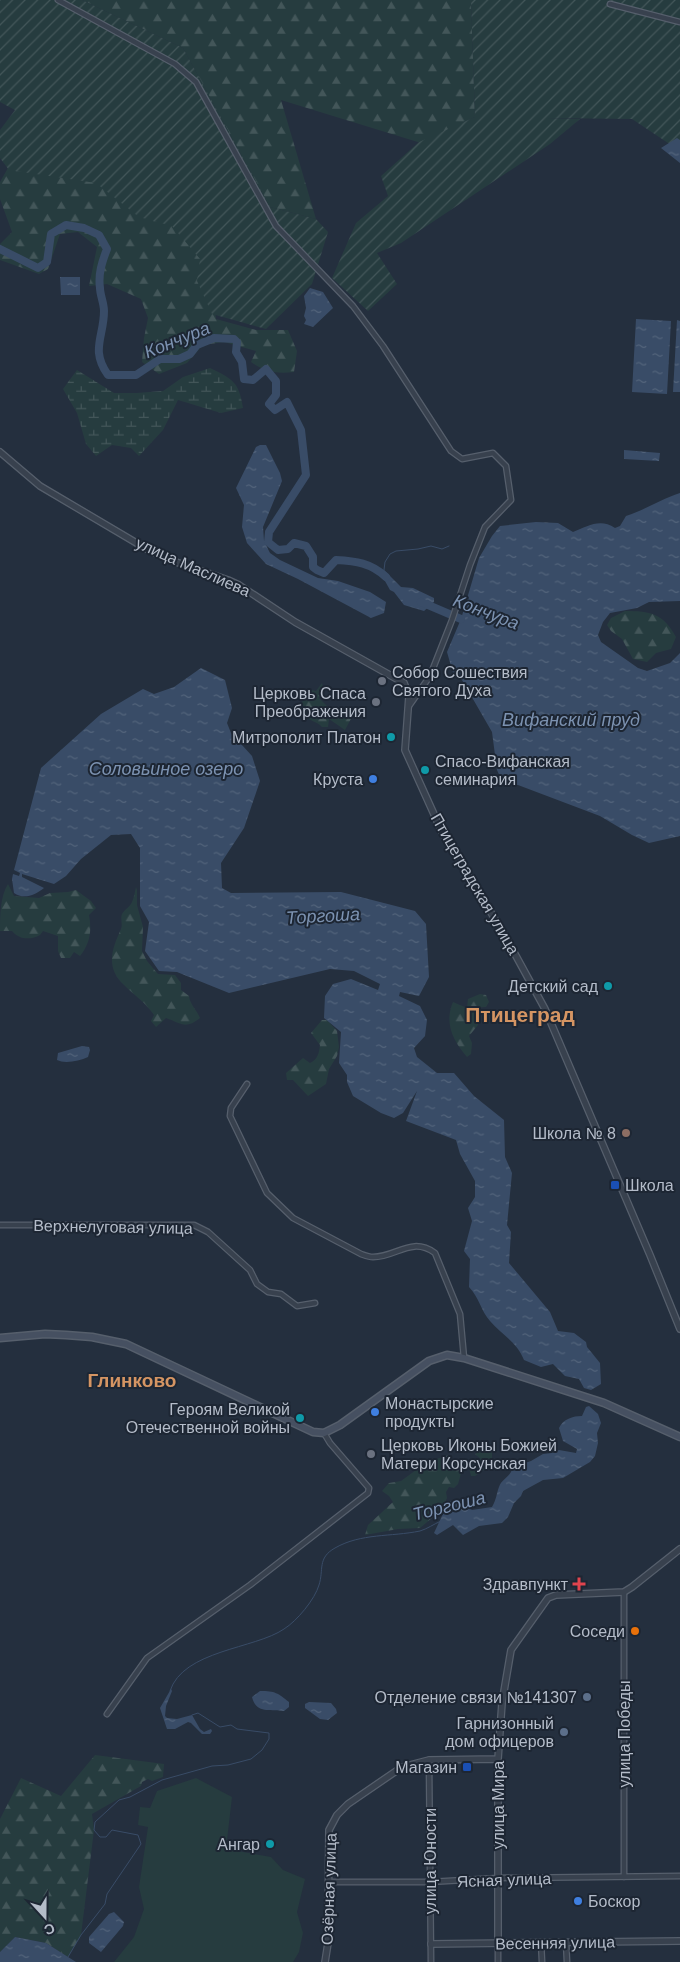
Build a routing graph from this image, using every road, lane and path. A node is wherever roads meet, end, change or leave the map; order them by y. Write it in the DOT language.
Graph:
graph roads {
  1 [pos="58,0"];
  2 [pos="610,4"];
  3 [pos="680,22"];
  4 [pos="0,452"];
  5 [pos="404,683"];
  6 [pos="408,707"];
  7 [pos="247,1084"];
  8 [pos="0,1225"];
  9 [pos="315,1303"];
  10 [pos="680,1329"];
  11 [pos="0,1338"];
  12 [pos="464,1358"];
  13 [pos="324,1433"];
  14 [pos="680,1437"];
  15 [pos="680,1550"];
  16 [pos="624,1592"];
  17 [pos="107,1714"];
  18 [pos="498,1759"];
  19 [pos="429,1760"];
  20 [pos="680,1876"];
  21 [pos="624,1877"];
  22 [pos="498,1878"];
  23 [pos="328,1882"];
  24 [pos="430,1882"];
  25 [pos="680,1940"];
  26 [pos="541,1942"];
  27 [pos="566,1942"];
  28 [pos="498,1943"];
  29 [pos="431,1944"];
  30 [pos="325,1962"];
  31 [pos="432,1962"];
  32 [pos="498,1962"];
  33 [pos="542,1962"];
  34 [pos="567,1962"];
  1 -- 6 [label="street"];
  2 -- 3 [label="street"];
  4 -- 5 [label="street, улица Маслиева"];
  5 -- 6 [label="street, Птицеградская улица"];
  6 -- 10 [label="street, Птицеградская улица"];
  7 -- 12 [label="street"];
  8 -- 9 [label="street, Верхнелуговая улица"];
  11 -- 13 [label="main road"];
  12 -- 13 [label="main road"];
  12 -- 14 [label="main road"];
  13 -- 17 [label="street"];
  15 -- 16 [label="street"];
  16 -- 18 [label="street, улица Мира"];
  16 -- 21 [label="street, улица Победы"];
  18 -- 19 [label="street, Озёрная улица"];
  18 -- 22 [label="street, улица Мира"];
  19 -- 23 [label="street, Озёрная улица"];
  19 -- 24 [label="street, улица Юности"];
  20 -- 21 [label="street, Ясная улица"];
  21 -- 22 [label="street, Ясная улица"];
  22 -- 24 [label="street, Ясная улица"];
  22 -- 28 [label="street, улица Мира"];
  23 -- 24 [label="street, Ясная улица"];
  23 -- 30 [label="street, Озёрная улица"];
  24 -- 29 [label="street, улица Юности"];
  25 -- 27 [label="street, Весенняя улица"];
  26 -- 27 [label="street, Весенняя улица"];
  26 -- 28 [label="street, Весенняя улица"];
  26 -- 33 [label="street"];
  27 -- 34 [label="street"];
  28 -- 29 [label="street, Весенняя улица"];
  28 -- 32 [label="street, улица Мира"];
  29 -- 31 [label="street, улица Юности"];
}
